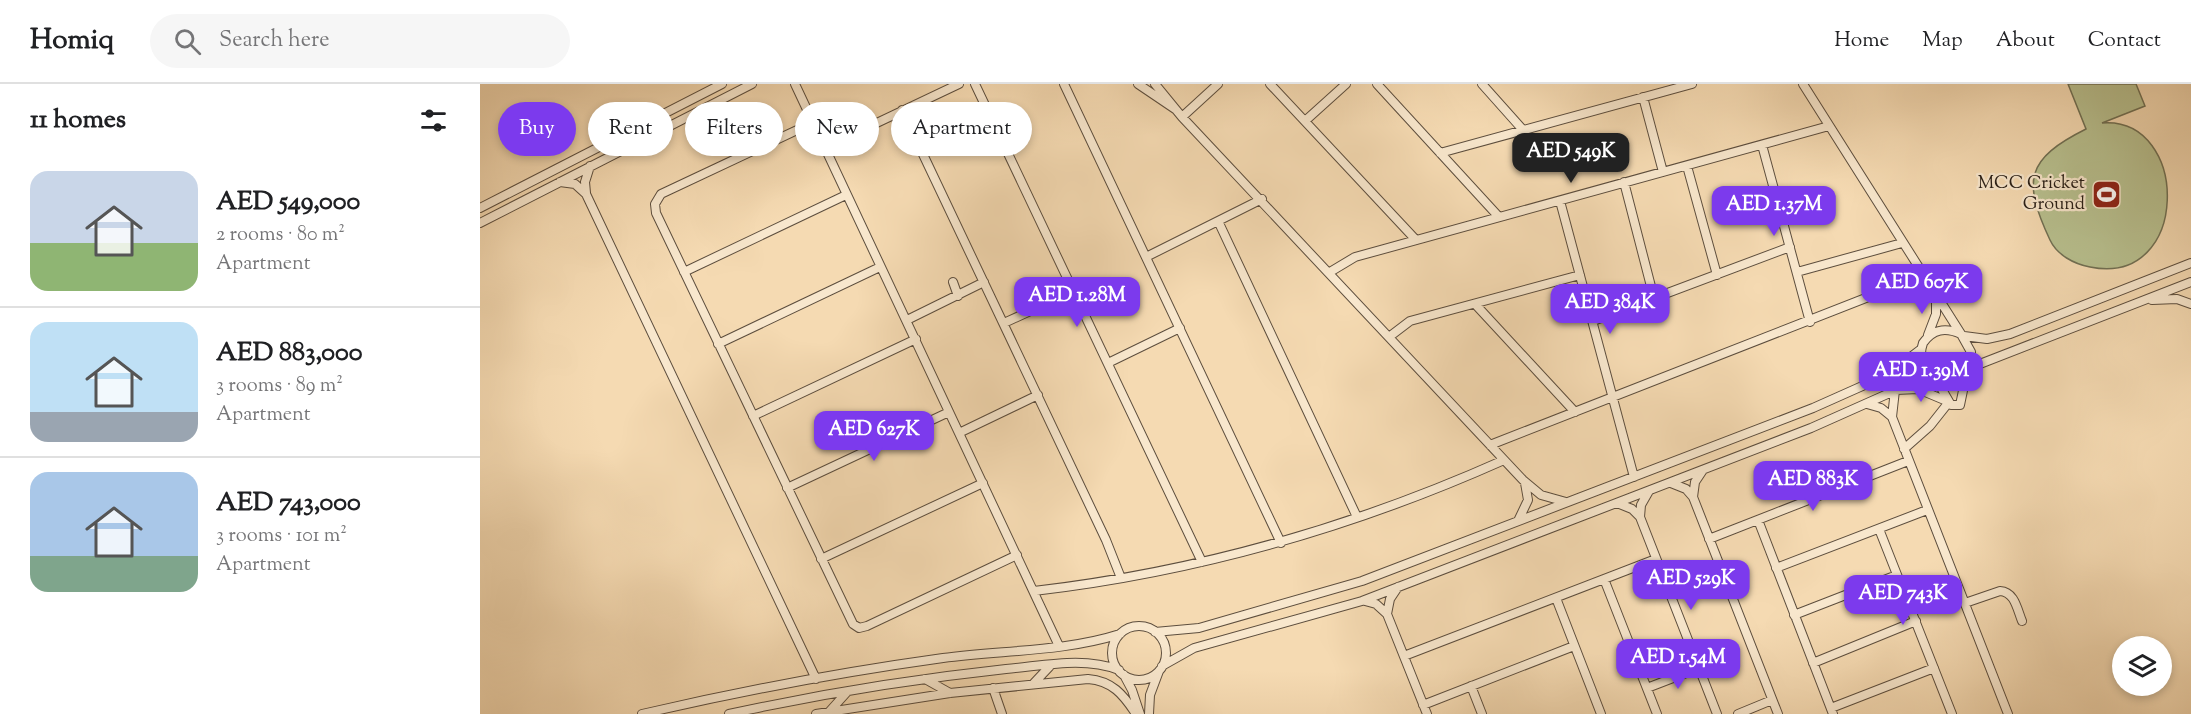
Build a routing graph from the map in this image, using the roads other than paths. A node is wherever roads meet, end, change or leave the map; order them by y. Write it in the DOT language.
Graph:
graph roads {
  1 [pos="722,84"];
  2 [pos="752,84"];
  3 [pos="959,84"];
  4 [pos="975,84"];
  5 [pos="1064,84"];
  6 [pos="1138,84"];
  7 [pos="1155,84"];
  8 [pos="1218,84"];
  9 [pos="1270,84"];
  10 [pos="1346,84"];
  11 [pos="1377,84"];
  12 [pos="1482,84"];
  13 [pos="1692,84"];
  14 [pos="1803,84"];
  15 [pos="794,85"];
  16 [pos="1643,97"];
  17 [pos="802,102"];
  18 [pos="920,102"];
  19 [pos="1176,109"];
  20 [pos="1182,117"];
  21 [pos="1305,121"];
  22 [pos="1829,126"];
  23 [pos="1523,130"];
  24 [pos="795,131"];
  25 [pos="1762,145"];
  26 [pos="1440,153"];
  27 [pos="828,156"];
  28 [pos="924,156"];
  29 [pos="590,166"];
  30 [pos="1687,166"];
  31 [pos="1663,172"];
  32 [pos="560,182"];
  33 [pos="1624,182"];
  34 [pos="586,194"];
  35 [pos="846,195"];
  36 [pos="1262,199"];
  37 [pos="1560,201"];
  38 [pos="480,208"];
  39 [pos="1499,217"];
  40 [pos="1219,223"];
  41 [pos="480,224"];
  42 [pos="1416,240"];
  43 [pos="1902,243"];
  44 [pos="1790,246"];
  45 [pos="1146,256"];
  46 [pos="2191,263"];
  47 [pos="880,267"];
  48 [pos="684,272"];
  49 [pos="1330,272"];
  50 [pos="1797,272"];
  51 [pos="1580,275"];
  52 [pos="1717,275"];
  53 [pos="1922,276"];
  54 [pos="953,282"];
  55 [pos="984,282"];
  56 [pos="2191,282"];
  57 [pos="1074,291"];
  58 [pos="958,296"];
  59 [pos="1654,298"];
  60 [pos="1936,298"];
  61 [pos="2142,301"];
  62 [pos="1475,304"];
  63 [pos="2191,304"];
  64 [pos="907,320"];
  65 [pos="1593,321"];
  66 [pos="1810,322"];
  67 [pos="1004,323"];
  68 [pos="1180,328"];
  69 [pos="1962,335"];
  70 [pos="1389,337"];
  71 [pos="1927,337"];
  72 [pos="916,339"];
  73 [pos="718,344"];
  74 [pos="1920,350"];
  75 [pos="1108,363"];
  76 [pos="1966,370"];
  77 [pos="1933,377"];
  78 [pos="1895,390"];
  79 [pos="1038,394"];
  80 [pos="1614,398"];
  81 [pos="1949,402"];
  82 [pos="1867,404"];
  83 [pos="949,412"];
  84 [pos="1575,412"];
  85 [pos="753,416"];
  86 [pos="1892,417"];
  87 [pos="959,433"];
  88 [pos="1491,445"];
  89 [pos="1904,449"];
  90 [pos="1504,460"];
  91 [pos="1908,461"];
  92 [pos="1705,469"];
  93 [pos="1634,477"];
  94 [pos="1523,480"];
  95 [pos="983,483"];
  96 [pos="1671,483"];
  97 [pos="788,488"];
  98 [pos="1650,491"];
  99 [pos="1693,497"];
  100 [pos="1569,502"];
  101 [pos="1617,503"];
  102 [pos="1927,510"];
  103 [pos="1358,517"];
  104 [pos="1640,517"];
  105 [pos="1758,520"];
  106 [pos="1518,521"];
  107 [pos="1879,529"];
  108 [pos="1709,539"];
  109 [pos="1281,543"];
  110 [pos="1017,555"];
  111 [pos="821,559"];
  112 [pos="1656,559"];
  113 [pos="1202,562"];
  114 [pos="1776,568"];
  115 [pos="1897,575"];
  116 [pos="1122,578"];
  117 [pos="1604,579"];
  118 [pos="1398,587"];
  119 [pos="1034,591"];
  120 [pos="1556,598"];
  121 [pos="1362,601"];
  122 [pos="1965,603"];
  123 [pos="1387,614"];
  124 [pos="1794,615"];
  125 [pos="1916,621"];
  126 [pos="2022,621"];
  127 [pos="1155,632"];
  128 [pos="1120,634"];
  129 [pos="1059,646"];
  130 [pos="1574,646"];
  131 [pos="1404,656"];
  132 [pos="1813,663"];
  133 [pos="1051,665"];
  134 [pos="1161,668"];
  135 [pos="1699,668"];
  136 [pos="1934,668"];
  137 [pos="1121,673"];
  138 [pos="816,679"];
  139 [pos="925,679"];
  140 [pos="1034,683"];
  141 [pos="1471,686"];
  142 [pos="993,688"];
  143 [pos="1647,688"];
  144 [pos="847,691"];
  145 [pos="950,693"];
  146 [pos="1772,700"];
  147 [pos="1424,705"];
  148 [pos="1832,711"];
  149 [pos="829,712"];
  150 [pos="642,714"];
  151 [pos="729,714"];
  152 [pos="816,714"];
  153 [pos="1002,714"];
  154 [pos="1138,714"];
  155 [pos="1149,714"];
  156 [pos="1427,714"];
  157 [pos="1482,714"];
  158 [pos="1601,714"];
  159 [pos="1657,714"];
  160 [pos="1717,714"];
  161 [pos="1738,714"];
  162 [pos="1778,714"];
  163 [pos="1952,714"];
  164 [pos="2008,714"];
  1 -- 38 [label="street"];
  2 -- 29 [label="street"];
  3 -- 18 [label="street"];
  4 -- 57 [label="street"];
  5 -- 45 [label="street"];
  6 -- 19 [label="street"];
  7 -- 19 [label="street"];
  8 -- 20 [label="street"];
  9 -- 21 [label="street"];
  10 -- 21 [label="street"];
  11 -- 26 [label="street"];
  12 -- 23 [label="street"];
  13 -- 16 [label="street"];
  14 -- 22 [label="street"];
  15 -- 17 [label="street"];
  16 -- 23 [label="street"];
  16 -- 31 [label="street"];
  19 -- 20 [label="street"];
  20 -- 36 [label="street"];
  21 -- 42 [label="street"];
  22 -- 25 [label="street"];
  22 -- 43 [label="street"];
  23 -- 26 [label="street"];
  24 -- 48 [label="street"];
  25 -- 30 [label="street"];
  25 -- 44 [label="street"];
  26 -- 39 [label="street"];
  27 -- 35 [label="street"];
  28 -- 55 [label="street"];
  29 -- 32 [label="street"];
  29 -- 34 [label="street"];
  30 -- 31 [label="street"];
  30 -- 52 [label="street"];
  31 -- 33 [label="street"];
  32 -- 34 [label="street"];
  32 -- 41 [label="street"];
  33 -- 37 [label="street"];
  33 -- 59 [label="street"];
  34 -- 138 [label="street"];
  35 -- 47 [label="street"];
  35 -- 48 [label="street"];
  36 -- 40 [label="street"];
  36 -- 49 [label="street"];
  37 -- 39 [label="street"];
  37 -- 51 [label="street"];
  39 -- 42 [label="street"];
  40 -- 45 [label="street"];
  40 -- 103 [label="street"];
  42 -- 49 [label="street"];
  43 -- 50 [label="street"];
  43 -- 53 [label="street"];
  44 -- 50 [label="street"];
  44 -- 52 [label="street"];
  45 -- 68 [label="street"];
  46 -- 69 [label="street"];
  47 -- 64 [label="street"];
  47 -- 73 [label="street"];
  48 -- 73 [label="street"];
  49 -- 70 [label="street"];
  50 -- 66 [label="street"];
  51 -- 62 [label="street"];
  51 -- 65 [label="street"];
  52 -- 59 [label="street"];
  53 -- 60 [label="street"];
  53 -- 66 [label="street"];
  54 -- 58 [label="street"];
  55 -- 58 [label="street"];
  55 -- 67 [label="street"];
  56 -- 61 [label="street"];
  57 -- 67 [label="street"];
  57 -- 75 [label="street"];
  58 -- 64 [label="street"];
  59 -- 65 [label="street"];
  60 -- 69 [label="street"];
  60 -- 71 [label="street"];
  61 -- 63 [label="street"];
  61 -- 76 [label="street"];
  62 -- 70 [label="street"];
  62 -- 84 [label="street"];
  64 -- 72 [label="street"];
  65 -- 80 [label="street"];
  66 -- 80 [label="street"];
  67 -- 79 [label="street"];
  68 -- 75 [label="street"];
  68 -- 109 [label="street"];
  69 -- 71 [label="street"];
  69 -- 76 [label="street"];
  70 -- 88 [label="street"];
  71 -- 74 [label="street"];
  72 -- 83 [label="street"];
  72 -- 85 [label="street"];
  73 -- 85 [label="street"];
  74 -- 77 [label="street"];
  74 -- 93 [label="street"];
  75 -- 113 [label="street"];
  76 -- 77 [label="street"];
  76 -- 81 [label="street"];
  77 -- 78 [label="street"];
  77 -- 81 [label="street"];
  78 -- 81 [label="street"];
  78 -- 82 [label="street"];
  78 -- 86 [label="street"];
  79 -- 87 [label="street"];
  79 -- 116 [label="street"];
  80 -- 84 [label="street"];
  80 -- 93 [label="street"];
  81 -- 89 [label="street"];
  82 -- 86 [label="street"];
  82 -- 92 [label="street"];
  83 -- 87 [label="street"];
  83 -- 97 [label="street"];
  84 -- 88 [label="street"];
  85 -- 97 [label="street"];
  86 -- 89 [label="street"];
  87 -- 95 [label="street"];
  88 -- 90 [label="street"];
  89 -- 91 [label="street"];
  90 -- 94 [label="street"];
  90 -- 103 [label="street"];
  91 -- 102 [label="street"];
  91 -- 105 [label="street"];
  92 -- 96 [label="street"];
  92 -- 99 [label="street"];
  93 -- 100 [label="street"];
  94 -- 100 [label="street"];
  94 -- 106 [label="street"];
  95 -- 110 [label="street"];
  95 -- 111 [label="street"];
  96 -- 98 [label="street"];
  96 -- 99 [label="street"];
  97 -- 111 [label="street"];
  98 -- 101 [label="street"];
  98 -- 104 [label="street"];
  99 -- 108 [label="street"];
  100 -- 106 [label="street"];
  101 -- 104 [label="street"];
  101 -- 118 [label="street"];
  102 -- 107 [label="street"];
  102 -- 122 [label="street"];
  103 -- 109 [label="street"];
  104 -- 112 [label="street"];
  105 -- 108 [label="street"];
  105 -- 114 [label="street"];
  106 -- 127 [label="street"];
  107 -- 114 [label="street"];
  107 -- 115 [label="street"];
  108 -- 146 [label="street"];
  109 -- 113 [label="street"];
  110 -- 111 [label="street"];
  110 -- 119 [label="street"];
  112 -- 117 [label="street"];
  112 -- 135 [label="street"];
  113 -- 116 [label="street"];
  114 -- 124 [label="street"];
  115 -- 124 [label="street"];
  115 -- 125 [label="street"];
  116 -- 119 [label="street"];
  117 -- 120 [label="street"];
  117 -- 143 [label="street"];
  118 -- 121 [label="street"];
  118 -- 123 [label="street"];
  119 -- 129 [label="street"];
  120 -- 130 [label="street"];
  120 -- 131 [label="street"];
  121 -- 123 [label="street"];
  121 -- 134 [label="street"];
  122 -- 126 [label="street"];
  122 -- 164 [label="street"];
  123 -- 131 [label="street"];
  124 -- 132 [label="street"];
  125 -- 132 [label="street"];
  125 -- 136 [label="street"];
  127 -- 128 [label="street"];
  127 -- 134 [label="street"];
  128 -- 129 [label="street"];
  128 -- 137 [label="street"];
  129 -- 138 [label="street"];
  130 -- 141 [label="street"];
  130 -- 158 [label="street"];
  131 -- 147 [label="street"];
  132 -- 148 [label="street"];
  133 -- 137 [label="street"];
  133 -- 139 [label="street"];
  133 -- 140 [label="street"];
  134 -- 137 [label="street"];
  134 -- 155 [label="street"];
  135 -- 143 [label="street"];
  135 -- 160 [label="street"];
  136 -- 148 [label="street"];
  136 -- 163 [label="street"];
  137 -- 154 [label="street"];
  138 -- 150 [label="street"];
  139 -- 144 [label="street"];
  139 -- 145 [label="street"];
  140 -- 142 [label="street"];
  140 -- 154 [label="street"];
  141 -- 147 [label="street"];
  141 -- 157 [label="street"];
  142 -- 145 [label="street"];
  142 -- 153 [label="street"];
  143 -- 159 [label="street"];
  144 -- 149 [label="street"];
  144 -- 151 [label="street"];
  145 -- 149 [label="street"];
  146 -- 161 [label="street"];
  146 -- 162 [label="street"];
  147 -- 156 [label="street"];
  149 -- 152 [label="street"];
}
